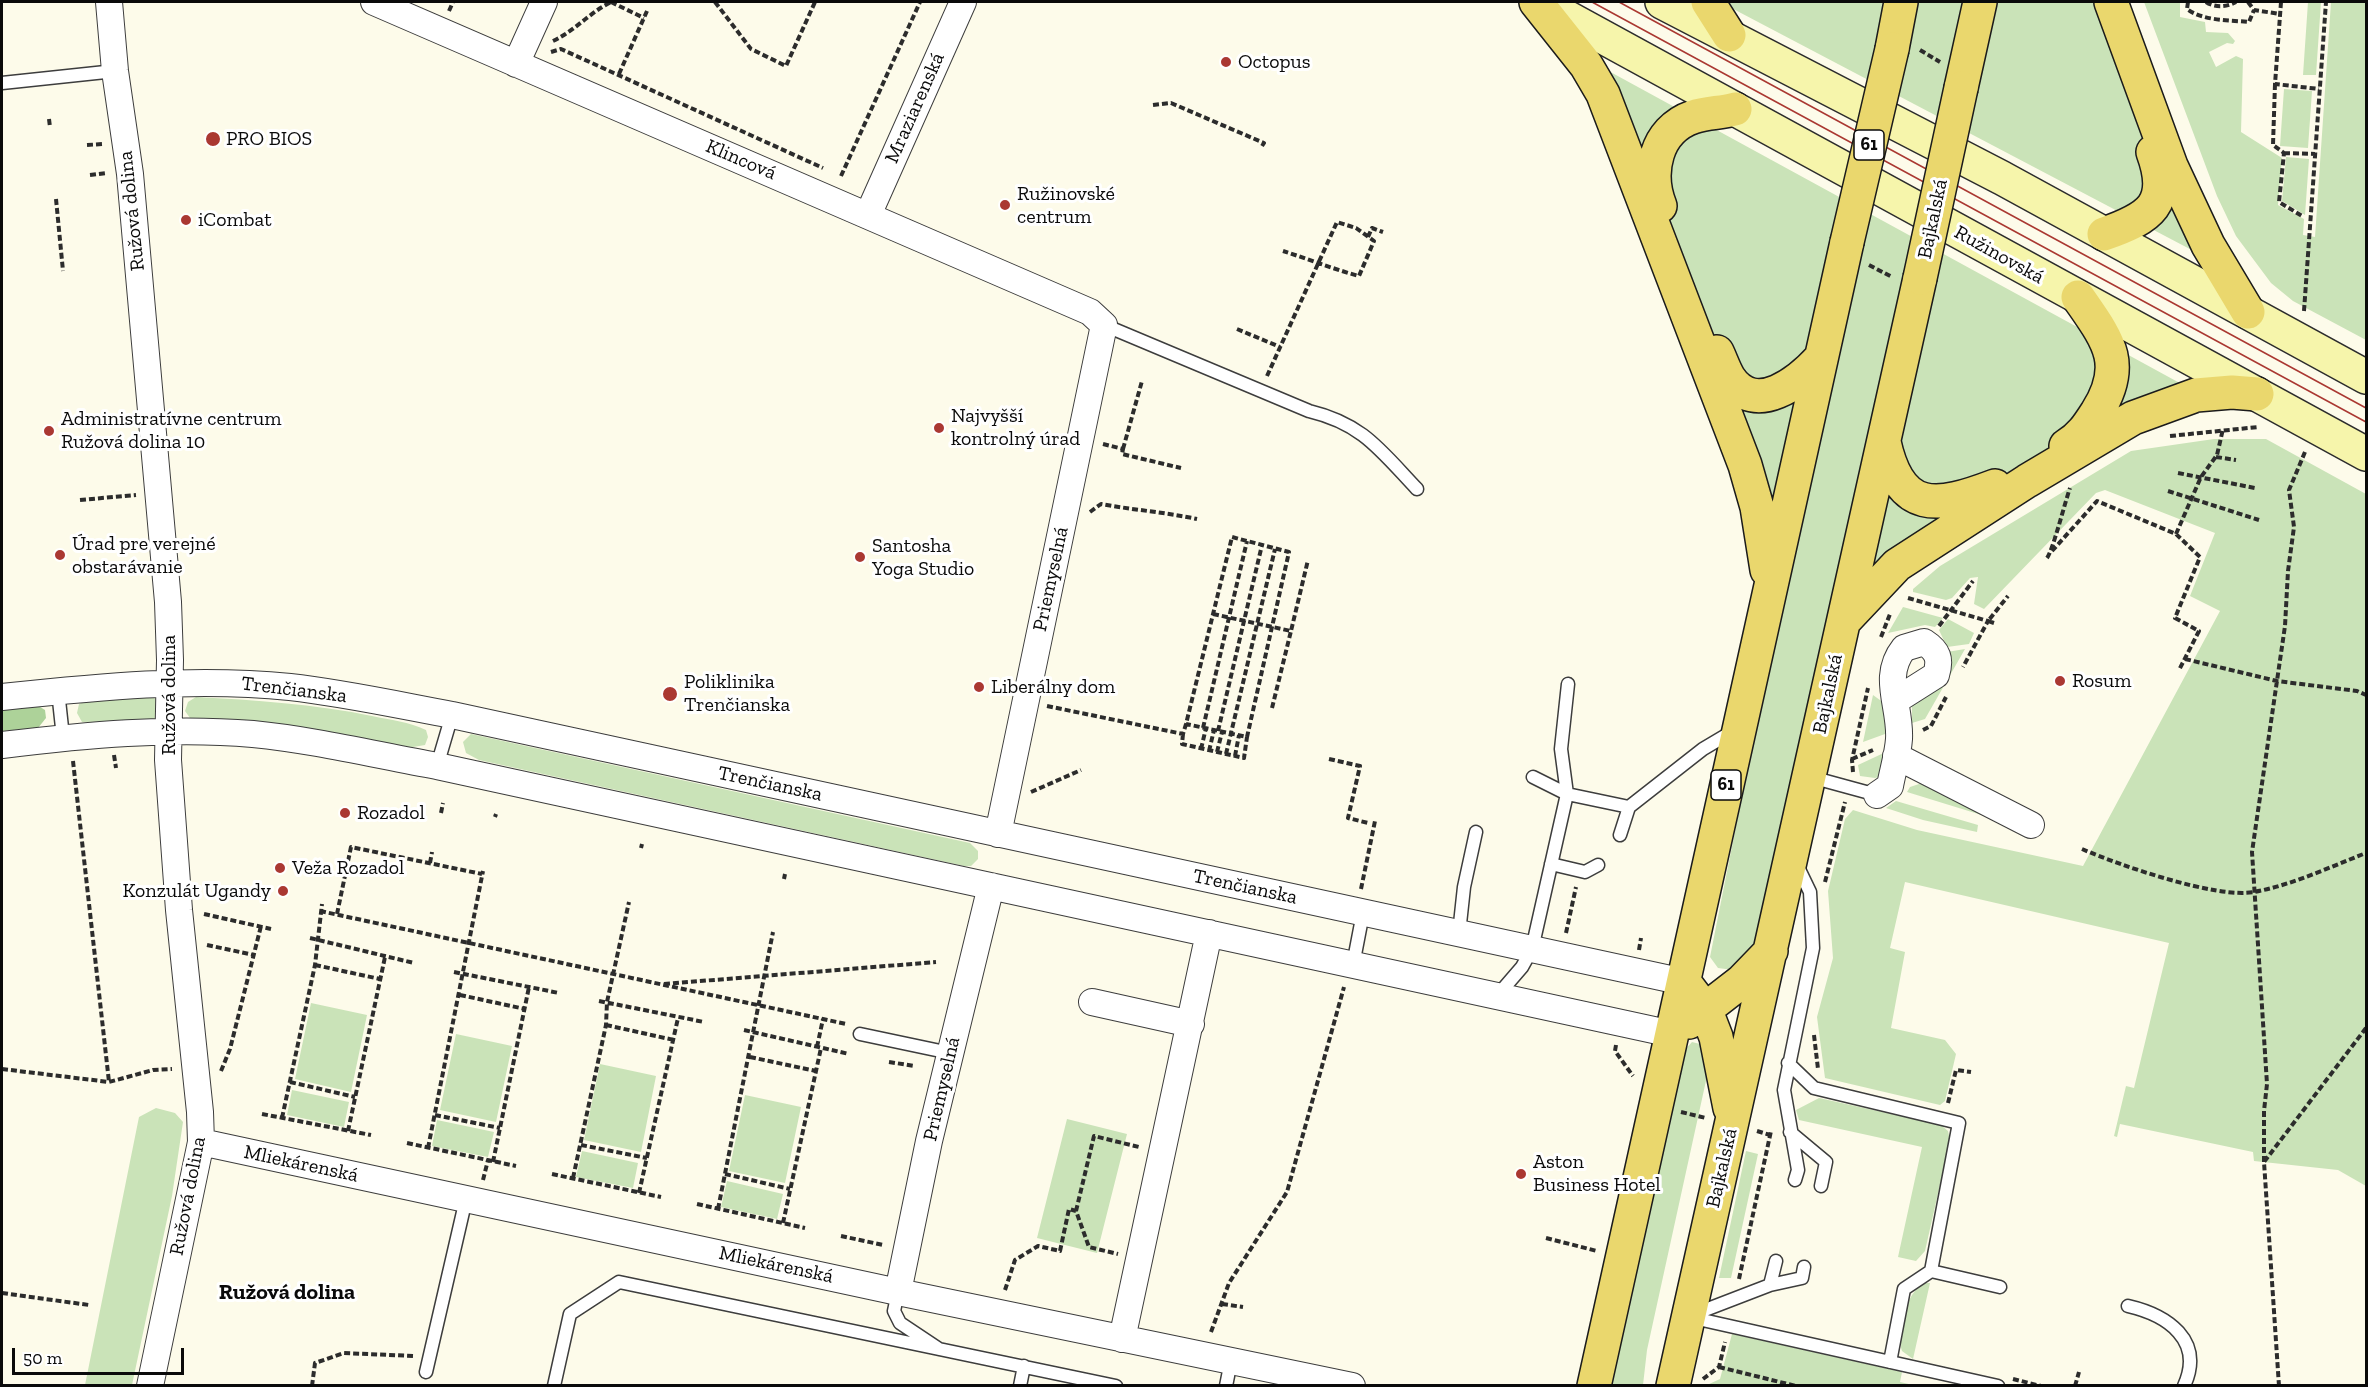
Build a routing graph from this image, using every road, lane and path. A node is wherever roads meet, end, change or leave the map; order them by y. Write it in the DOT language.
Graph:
graph roads {
  1 [pos="109,2"];
  2 [pos="374,2"];
  3 [pos="544,2"];
  4 [pos="611,2"];
  5 [pos="715,2"];
  6 [pos="814,2"];
  7 [pos="920,2"];
  8 [pos="963,2"];
  9 [pos="1538,2"];
  10 [pos="1662,2"];
  11 [pos="1708,2"];
  12 [pos="1901,2"];
  13 [pos="1980,2"];
  14 [pos="2098,2"];
  15 [pos="2111,2"];
  16 [pos="2188,2"];
  17 [pos="2206,2"];
  18 [pos="2236,2"];
  19 [pos="2248,2"];
  20 [pos="2282,2"];
  21 [pos="2326,2"];
  22 [pos="2254,10"];
  23 [pos="647,11"];
  24 [pos="2280,14"];
  25 [pos="644,18"];
  26 [pos="1729,35"];
  27 [pos="1893,42"];
  28 [pos="516,64"];
  29 [pos="115,71"];
  30 [pos="619,74"];
  31 [pos="2,82"];
  32 [pos="1962,82"];
  33 [pos="2275,84"];
  34 [pos="2319,89"];
  35 [pos="1153,105"];
  36 [pos="1734,109"];
  37 [pos="49,119"];
  38 [pos="50,127"];
  39 [pos="106,144"];
  40 [pos="87,145"];
  41 [pos="1262,146"];
  42 [pos="2284,153"];
  43 [pos="2315,154"];
  44 [pos="108,173"];
  45 [pos="90,175"];
  46 [pos="842,176"];
  47 [pos="849,180"];
  48 [pos="56,199"];
  49 [pos="867,215"];
  50 [pos="2302,216"];
  51 [pos="1383,232"];
  52 [pos="2104,234"];
  53 [pos="1368,237"];
  54 [pos="1846,247"];
  55 [pos="1283,251"];
  56 [pos="1319,262"];
  57 [pos="63,271"];
  58 [pos="1918,284"];
  59 [pos="2078,297"];
  60 [pos="2248,312"];
  61 [pos="2303,315"];
  62 [pos="1104,325"];
  63 [pos="1237,329"];
  64 [pos="1280,347"];
  65 [pos="1821,358"];
  66 [pos="1267,377"];
  67 [pos="2367,377"];
  68 [pos="1142,381"];
  69 [pos="2257,394"];
  70 [pos="2260,427"];
  71 [pos="1884,442"];
  72 [pos="1099,443"];
  73 [pos="2297,446"];
  74 [pos="1123,449"];
  75 [pos="2367,454"];
  76 [pos="2216,457"];
  77 [pos="2236,460"];
  78 [pos="1181,468"];
  79 [pos="2178,473"];
  80 [pos="2201,477"];
  81 [pos="2071,485"];
  82 [pos="2255,488"];
  83 [pos="1417,489"];
  84 [pos="2168,491"];
  85 [pos="140,495"];
  86 [pos="2191,498"];
  87 [pos="80,500"];
  88 [pos="1084,516"];
  89 [pos="1197,519"];
  90 [pos="2259,520"];
  91 [pos="2176,534"];
  92 [pos="1247,541"];
  93 [pos="1262,545"];
  94 [pos="1275,549"];
  95 [pos="2052,551"];
  96 [pos="2047,558"];
  97 [pos="1308,560"];
  98 [pos="1973,581"];
  99 [pos="1770,588"];
  100 [pos="2008,596"];
  101 [pos="1892,610"];
  102 [pos="1952,610"];
  103 [pos="1213,614"];
  104 [pos="1228,618"];
  105 [pos="1244,621"];
  106 [pos="1844,621"];
  107 [pos="1994,623"];
  108 [pos="1257,624"];
  109 [pos="1272,627"];
  110 [pos="1291,631"];
  111 [pos="1880,639"];
  112 [pos="2185,659"];
  113 [pos="2180,670"];
  114 [pos="1869,681"];
  115 [pos="2277,681"];
  116 [pos="170,683"];
  117 [pos="1568,684"];
  118 [pos="58,691"];
  119 [pos="2367,695"];
  120 [pos="2,697"];
  121 [pos="1895,701"];
  122 [pos="1044,705"];
  123 [pos="1272,708"];
  124 [pos="452,715"];
  125 [pos="1186,724"];
  126 [pos="1204,728"];
  127 [pos="1738,728"];
  128 [pos="1218,731"];
  129 [pos="168,732"];
  130 [pos="1183,734"];
  131 [pos="1231,734"];
  132 [pos="1239,735"];
  133 [pos="1247,737"];
  134 [pos="2,745"];
  135 [pos="68,748"];
  136 [pos="1201,749"];
  137 [pos="1209,751"];
  138 [pos="1217,752"];
  139 [pos="1226,754"];
  140 [pos="114,755"];
  141 [pos="1235,756"];
  142 [pos="1896,756"];
  143 [pos="1329,759"];
  144 [pos="437,766"];
  145 [pos="116,768"];
  146 [pos="1081,770"];
  147 [pos="1533,777"];
  148 [pos="1810,777"];
  149 [pos="1849,788"];
  150 [pos="1567,794"];
  151 [pos="1024,795"];
  152 [pos="1877,795"];
  153 [pos="443,803"];
  154 [pos="1629,807"];
  155 [pos="441,813"];
  156 [pos="1375,821"];
  157 [pos="1368,823"];
  158 [pos="2031,825"];
  159 [pos="1476,832"];
  160 [pos="998,834"];
  161 [pos="1620,835"];
  162 [pos="2082,849"];
  163 [pos="432,852"];
  164 [pos="2367,853"];
  165 [pos="1792,854"];
  166 [pos="430,863"];
  167 [pos="1828,863"];
  168 [pos="1551,864"];
  169 [pos="1598,865"];
  170 [pos="1585,872"];
  171 [pos="991,886"];
  172 [pos="2254,892"];
  173 [pos="1362,901"];
  174 [pos="629,902"];
  175 [pos="322,904"];
  176 [pos="179,910"];
  177 [pos="321,911"];
  178 [pos="338,914"];
  179 [pos="261,926"];
  180 [pos="271,929"];
  181 [pos="773,932"];
  182 [pos="1209,933"];
  183 [pos="1459,933"];
  184 [pos="1565,936"];
  185 [pos="310,938"];
  186 [pos="319,940"];
  187 [pos="467,942"];
  188 [pos="203,944"];
  189 [pos="1532,949"];
  190 [pos="1771,951"];
  191 [pos="254,955"];
  192 [pos="385,957"];
  193 [pos="936,962"];
  194 [pos="414,963"];
  195 [pos="315,965"];
  196 [pos="454,972"];
  197 [pos="464,974"];
  198 [pos="1349,974"];
  199 [pos="613,975"];
  200 [pos="764,976"];
  201 [pos="380,979"];
  202 [pos="1684,982"];
  203 [pos="657,984"];
  204 [pos="529,987"];
  205 [pos="559,993"];
  206 [pos="459,995"];
  207 [pos="1497,996"];
  208 [pos="599,1001"];
  209 [pos="607,1002"];
  210 [pos="1092,1002"];
  211 [pos="757,1006"];
  212 [pos="525,1009"];
  213 [pos="1706,1011"];
  214 [pos="678,1017"];
  215 [pos="823,1019"];
  216 [pos="704,1022"];
  217 [pos="1191,1024"];
  218 [pos="606,1025"];
  219 [pos="2367,1028"];
  220 [pos="744,1030"];
  221 [pos="856,1030"];
  222 [pos="753,1032"];
  223 [pos="1672,1034"];
  224 [pos="674,1040"];
  225 [pos="848,1044"];
  226 [pos="819,1048"];
  227 [pos="950,1053"];
  228 [pos="750,1057"];
  229 [pos="1788,1063"];
  230 [pos="196,1067"];
  231 [pos="2,1070"];
  232 [pos="816,1071"];
  233 [pos="219,1077"];
  234 [pos="109,1082"];
  235 [pos="290,1082"];
  236 [pos="355,1097"];
  237 [pos="1655,1106"];
  238 [pos="262,1114"];
  239 [pos="435,1115"];
  240 [pos="282,1118"];
  241 [pos="1732,1124"];
  242 [pos="500,1128"];
  243 [pos="348,1131"];
  244 [pos="1790,1132"];
  245 [pos="371,1136"];
  246 [pos="201,1142"];
  247 [pos="407,1143"];
  248 [pos="580,1145"];
  249 [pos="428,1148"];
  250 [pos="1163,1152"];
  251 [pos="647,1158"];
  252 [pos="493,1162"];
  253 [pos="2264,1162"];
  254 [pos="516,1166"];
  255 [pos="552,1174"];
  256 [pos="725,1174"];
  257 [pos="573,1178"];
  258 [pos="1796,1180"];
  259 [pos="1821,1186"];
  260 [pos="790,1189"];
  261 [pos="639,1193"];
  262 [pos="661,1197"];
  263 [pos="466,1199"];
  264 [pos="697,1204"];
  265 [pos="718,1209"];
  266 [pos="1076,1211"];
  267 [pos="783,1223"];
  268 [pos="805,1228"];
  269 [pos="1546,1238"];
  270 [pos="1597,1251"];
  271 [pos="1139,1259"];
  272 [pos="1776,1261"];
  273 [pos="1804,1267"];
  274 [pos="1930,1270"];
  275 [pos="1770,1285"];
  276 [pos="2000,1287"];
  277 [pos="1005,1291"];
  278 [pos="898,1292"];
  279 [pos="2,1293"];
  280 [pos="1734,1301"];
  281 [pos="1222,1304"];
  282 [pos="89,1305"];
  283 [pos="2128,1306"];
  284 [pos="1243,1307"];
  285 [pos="1688,1316"];
  286 [pos="1728,1326"];
  287 [pos="1122,1339"];
  288 [pos="939,1348"];
  289 [pos="1203,1355"];
  290 [pos="429,1357"];
  291 [pos="1890,1362"];
  292 [pos="1024,1366"];
  293 [pos="1719,1368"];
  294 [pos="426,1372"];
  295 [pos="2079,1372"];
  296 [pos="1228,1373"];
  297 [pos="150,1386"];
  298 [pos="312,1386"];
  299 [pos="554,1386"];
  300 [pos="1020,1386"];
  301 [pos="1116,1386"];
  302 [pos="1352,1386"];
  303 [pos="1593,1386"];
  304 [pos="1672,1386"];
  305 [pos="1702,1386"];
  306 [pos="1796,1386"];
  307 [pos="1998,1386"];
  308 [pos="2075,1386"];
  309 [pos="2184,1386"];
  310 [pos="2279,1386"];
  1 -- 29 [label="street, Ružová dolina"];
  2 -- 28 [label="street, Klincová"];
  3 -- 28 [label="street"];
  4 -- 25 [label="path"];
  4 -- 30 [label="path"];
  5 -- 6 [label="path"];
  7 -- 46 [label="path"];
  8 -- 49 [label="street, Mraziarenská"];
  9 -- 36 [label="street, Ružinovská"];
  9 -- 99 [label="main road"];
  10 -- 26 [label="street"];
  11 -- 26 [label="main road"];
  12 -- 27 [label="main road, 61"];
  13 -- 32 [label="main road, Bajkalská"];
  14 -- 52 [label="main road"];
  15 -- 60 [label="main road"];
  16 -- 22 [label="path"];
  17 -- 18 [label="path"];
  19 -- 22 [label="path"];
  20 -- 24 [label="path"];
  21 -- 34 [label="path"];
  22 -- 24 [label="path"];
  23 -- 25 [label="path"];
  24 -- 33 [label="path"];
  25 -- 30 [label="path"];
  26 -- 52 [label="street"];
  27 -- 32 [label="path"];
  27 -- 54 [label="main road, 61, bridge"];
  28 -- 49 [label="street, Klincová"];
  29 -- 31 [label="lane"];
  29 -- 116 [label="street, Ružová dolina"];
  30 -- 46 [label="path"];
  32 -- 58 [label="main road, Bajkalská, bridge"];
  33 -- 34 [label="path"];
  33 -- 42 [label="path"];
  34 -- 43 [label="path"];
  35 -- 41 [label="path"];
  36 -- 59 [label="street, Ružinovská"];
  36 -- 65 [label="main road"];
  37 -- 38 [label="path"];
  39 -- 40 [label="path"];
  42 -- 43 [label="path"];
  42 -- 50 [label="path"];
  43 -- 61 [label="path"];
  44 -- 45 [label="path"];
  46 -- 47 [label="path"];
  48 -- 57 [label="path"];
  49 -- 62 [label="street, Klincová"];
  51 -- 53 [label="path"];
  52 -- 60 [label="street"];
  53 -- 56 [label="path"];
  53 -- 56 [label="path"];
  54 -- 58 [label="path"];
  54 -- 65 [label="main road, 61"];
  55 -- 56 [label="path"];
  56 -- 64 [label="path"];
  58 -- 71 [label="main road, Bajkalská"];
  59 -- 69 [label="street, Ružinovská"];
  59 -- 71 [label="main road"];
  60 -- 67 [label="street"];
  62 -- 83 [label="lane"];
  62 -- 160 [label="street, Priemyselná"];
  63 -- 64 [label="path"];
  64 -- 66 [label="path"];
  65 -- 99 [label="main road, 61"];
  68 -- 74 [label="path"];
  69 -- 75 [label="street, Ružinovská"];
  69 -- 106 [label="main road"];
  70 -- 76 [label="path"];
  71 -- 106 [label="main road, Bajkalská"];
  72 -- 74 [label="path"];
  73 -- 115 [label="path"];
  74 -- 78 [label="path"];
  76 -- 77 [label="path"];
  76 -- 80 [label="path"];
  79 -- 80 [label="path"];
  80 -- 82 [label="path"];
  80 -- 86 [label="path"];
  81 -- 95 [label="path"];
  84 -- 86 [label="path"];
  85 -- 87 [label="path"];
  86 -- 90 [label="path"];
  86 -- 91 [label="path"];
  88 -- 89 [label="path"];
  91 -- 95 [label="path"];
  91 -- 112 [label="path"];
  92 -- 93 [label="path"];
  92 -- 103 [label="path"];
  92 -- 104 [label="path"];
  93 -- 94 [label="path"];
  93 -- 105 [label="path"];
  94 -- 108 [label="path"];
  94 -- 109 [label="path"];
  95 -- 96 [label="path"];
  97 -- 110 [label="path"];
  98 -- 102 [label="path"];
  99 -- 127 [label="main road, 61"];
  100 -- 107 [label="path"];
  101 -- 111 [label="path"];
  103 -- 104 [label="path"];
  103 -- 125 [label="path"];
  104 -- 105 [label="path"];
  104 -- 126 [label="path"];
  105 -- 108 [label="path"];
  105 -- 128 [label="path"];
  106 -- 148 [label="main road, Bajkalská"];
  108 -- 109 [label="path"];
  108 -- 131 [label="path"];
  109 -- 110 [label="path"];
  109 -- 133 [label="path"];
  110 -- 123 [label="path"];
  112 -- 113 [label="path"];
  112 -- 115 [label="path"];
  114 -- 149 [label="path"];
  115 -- 119 [label="path"];
  115 -- 172 [label="path"];
  116 -- 118 [label="street, Trenčianska"];
  116 -- 124 [label="street, Trenčianska"];
  116 -- 129 [label="street, Ružová dolina"];
  117 -- 150 [label="lane"];
  118 -- 120 [label="street, Trenčianska"];
  118 -- 135 [label="lane"];
  121 -- 142 [label="street"];
  122 -- 130 [label="path"];
  124 -- 144 [label="lane"];
  124 -- 160 [label="street, Trenčianska"];
  125 -- 126 [label="path"];
  125 -- 130 [label="path"];
  126 -- 128 [label="path"];
  126 -- 136 [label="path"];
  127 -- 154 [label="lane"];
  127 -- 202 [label="main road, 61"];
  128 -- 131 [label="path"];
  128 -- 137 [label="path"];
  128 -- 138 [label="path"];
  129 -- 135 [label="street"];
  129 -- 144 [label="street"];
  129 -- 176 [label="street, Ružová dolina"];
  130 -- 136 [label="path"];
  131 -- 132 [label="path"];
  131 -- 139 [label="path"];
  132 -- 133 [label="path"];
  132 -- 141 [label="path"];
  133 -- 141 [label="path"];
  134 -- 135 [label="street"];
  135 -- 234 [label="path"];
  136 -- 137 [label="path"];
  137 -- 138 [label="path"];
  138 -- 139 [label="path"];
  139 -- 141 [label="path"];
  140 -- 145 [label="path"];
  142 -- 152 [label="street"];
  142 -- 158 [label="street"];
  143 -- 157 [label="path"];
  144 -- 171 [label="street"];
  146 -- 151 [label="path"];
  147 -- 150 [label="lane"];
  148 -- 149 [label="lane"];
  148 -- 165 [label="main road, Bajkalská"];
  149 -- 152 [label="lane"];
  149 -- 167 [label="path"];
  150 -- 154 [label="lane"];
  150 -- 168 [label="lane"];
  153 -- 155 [label="path"];
  154 -- 161 [label="lane"];
  156 -- 173 [label="path"];
  159 -- 183 [label="lane"];
  160 -- 173 [label="street, Trenčianska"];
  162 -- 172 [label="path"];
  163 -- 166 [label="path"];
  164 -- 172 [label="path"];
  165 -- 190 [label="main road, Bajkalská"];
  165 -- 229 [label="lane"];
  166 -- 178 [label="path"];
  166 -- 187 [label="path"];
  168 -- 170 [label="lane"];
  168 -- 189 [label="lane"];
  169 -- 170 [label="lane"];
  170 -- 184 [label="path"];
  171 -- 182 [label="street"];
  171 -- 227 [label="street, Priemyselná"];
  172 -- 253 [label="path"];
  173 -- 183 [label="street, Trenčianska"];
  173 -- 198 [label="lane"];
  174 -- 199 [label="path"];
  175 -- 177 [label="path"];
  176 -- 179 [label="path"];
  176 -- 230 [label="street, Ružová dolina"];
  177 -- 178 [label="path"];
  177 -- 186 [label="path"];
  178 -- 187 [label="path"];
  179 -- 180 [label="path"];
  179 -- 191 [label="path"];
  181 -- 200 [label="path"];
  182 -- 198 [label="street"];
  182 -- 217 [label="street"];
  183 -- 189 [label="street, Trenčianska"];
  185 -- 186 [label="path"];
  186 -- 192 [label="path"];
  186 -- 195 [label="path"];
  187 -- 197 [label="path"];
  187 -- 199 [label="path"];
  188 -- 191 [label="path"];
  189 -- 202 [label="street, Trenčianska"];
  189 -- 207 [label="lane"];
  190 -- 213 [label="main road"];
  190 -- 241 [label="main road, Bajkalská"];
  191 -- 233 [label="path"];
  192 -- 194 [label="path"];
  192 -- 201 [label="path"];
  193 -- 200 [label="path"];
  195 -- 201 [label="path"];
  195 -- 235 [label="path"];
  196 -- 197 [label="path"];
  197 -- 204 [label="path"];
  197 -- 206 [label="path"];
  198 -- 207 [label="street"];
  198 -- 281 [label="path"];
  199 -- 203 [label="path"];
  199 -- 209 [label="path"];
  200 -- 203 [label="path"];
  200 -- 211 [label="path"];
  201 -- 236 [label="path"];
  202 -- 213 [label="main road"];
  202 -- 223 [label="main road, 61"];
  203 -- 211 [label="path"];
  204 -- 205 [label="path"];
  204 -- 212 [label="path"];
  206 -- 212 [label="path"];
  206 -- 239 [label="path"];
  207 -- 223 [label="street"];
  208 -- 209 [label="path"];
  209 -- 214 [label="path"];
  209 -- 218 [label="path"];
  210 -- 217 [label="street"];
  211 -- 215 [label="path"];
  211 -- 222 [label="path"];
  212 -- 242 [label="path"];
  213 -- 223 [label="main road"];
  213 -- 241 [label="main road"];
  214 -- 216 [label="path"];
  214 -- 224 [label="path"];
  215 -- 221 [label="path"];
  215 -- 226 [label="path"];
  217 -- 250 [label="street"];
  218 -- 224 [label="path"];
  218 -- 248 [label="path"];
  219 -- 253 [label="path"];
  220 -- 222 [label="path"];
  221 -- 227 [label="lane"];
  222 -- 226 [label="path"];
  222 -- 228 [label="path"];
  223 -- 237 [label="main road, 61"];
  224 -- 251 [label="path"];
  225 -- 226 [label="path"];
  226 -- 232 [label="path"];
  227 -- 278 [label="street, Priemyselná"];
  228 -- 232 [label="path"];
  228 -- 256 [label="path"];
  229 -- 244 [label="lane"];
  229 -- 274 [label="lane"];
  230 -- 234 [label="path"];
  230 -- 246 [label="street, Ružová dolina"];
  231 -- 234 [label="path"];
  232 -- 260 [label="path"];
  235 -- 236 [label="path"];
  235 -- 240 [label="path"];
  236 -- 243 [label="path"];
  237 -- 241 [label="path"];
  237 -- 303 [label="main road, 61"];
  238 -- 240 [label="path"];
  239 -- 242 [label="path"];
  239 -- 249 [label="path"];
  240 -- 243 [label="path"];
  241 -- 280 [label="path"];
  241 -- 285 [label="main road, Bajkalská"];
  242 -- 252 [label="path"];
  243 -- 245 [label="path"];
  244 -- 258 [label="lane"];
  244 -- 259 [label="lane"];
  246 -- 263 [label="street, Mliekárenská"];
  246 -- 297 [label="street, Ružová dolina"];
  247 -- 249 [label="path"];
  248 -- 251 [label="path"];
  248 -- 257 [label="path"];
  249 -- 252 [label="path"];
  250 -- 266 [label="path"];
  250 -- 271 [label="street"];
  251 -- 261 [label="path"];
  252 -- 254 [label="path"];
  253 -- 310 [label="path"];
  255 -- 257 [label="path"];
  256 -- 260 [label="path"];
  256 -- 265 [label="path"];
  257 -- 261 [label="path"];
  260 -- 267 [label="path"];
  261 -- 262 [label="path"];
  263 -- 278 [label="street, Mliekárenská"];
  263 -- 290 [label="lane"];
  264 -- 265 [label="path"];
  265 -- 267 [label="path"];
  266 -- 271 [label="path"];
  266 -- 277 [label="path"];
  267 -- 268 [label="path"];
  269 -- 270 [label="path"];
  271 -- 287 [label="street"];
  272 -- 275 [label="lane"];
  273 -- 275 [label="lane"];
  274 -- 276 [label="lane"];
  274 -- 291 [label="lane"];
  275 -- 280 [label="lane"];
  278 -- 287 [label="street, Mliekárenská"];
  278 -- 288 [label="lane"];
  279 -- 282 [label="path"];
  280 -- 285 [label="lane"];
  281 -- 284 [label="path"];
  281 -- 289 [label="path"];
  283 -- 309 [label="lane"];
  285 -- 286 [label="lane"];
  285 -- 304 [label="main road, Bajkalská"];
  286 -- 291 [label="lane"];
  286 -- 293 [label="path"];
  287 -- 289 [label="street, Mliekárenská"];
  288 -- 292 [label="lane"];
  288 -- 299 [label="lane"];
  289 -- 296 [label="street, Mliekárenská"];
  290 -- 294 [label="lane"];
  290 -- 298 [label="path"];
  291 -- 307 [label="lane"];
  292 -- 300 [label="lane"];
  292 -- 301 [label="lane"];
  293 -- 305 [label="path"];
  293 -- 306 [label="path"];
  295 -- 308 [label="path"];
  296 -- 302 [label="street, Mliekárenská"];
}
